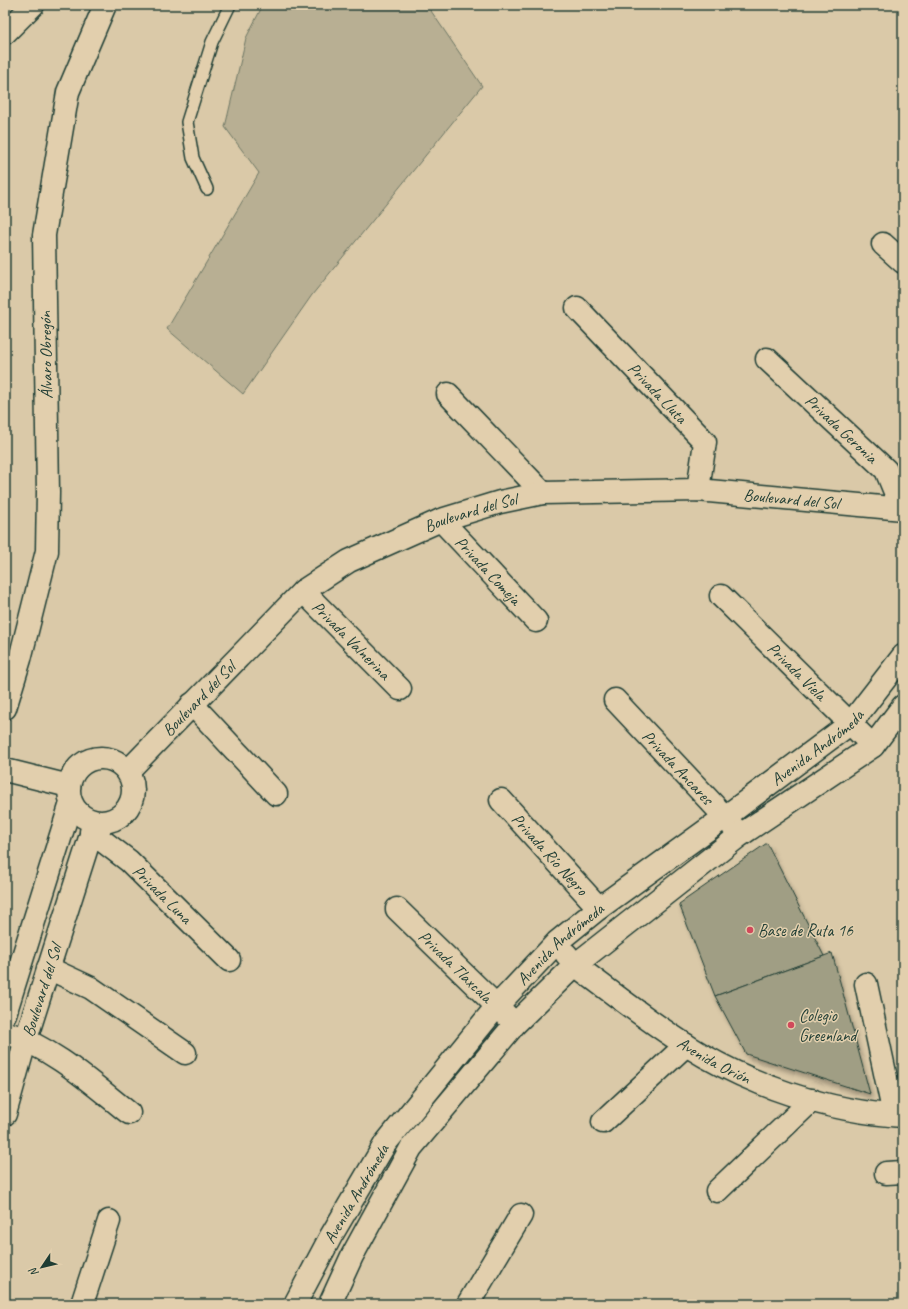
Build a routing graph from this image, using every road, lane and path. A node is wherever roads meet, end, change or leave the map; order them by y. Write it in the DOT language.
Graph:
graph roads {
  1 [pos="33,5"];
  2 [pos="105,5"];
  3 [pos="230,5"];
  4 [pos="5,33"];
  5 [pos="207,190"];
  6 [pos="883,244"];
  7 [pos="903,262"];
  8 [pos="577,308"];
  9 [pos="767,359"];
  10 [pos="448,394"];
  11 [pos="698,490"];
  12 [pos="543,493"];
  13 [pos="903,509"];
  14 [pos="441,520"];
  15 [pos="303,591"];
  16 [pos="721,596"];
  17 [pos="536,621"];
  18 [pos="903,656"];
  19 [pos="400,689"];
  20 [pos="615,700"];
  21 [pos="192,704"];
  22 [pos="903,706"];
  23 [pos="5,708"];
  24 [pos="851,723"];
  25 [pos="873,746"];
  26 [pos="5,770"];
  27 [pos="128,771"];
  28 [pos="276,794"];
  29 [pos="70,795"];
  30 [pos="501,800"];
  31 [pos="725,817"];
  32 [pos="93,827"];
  33 [pos="739,836"];
  34 [pos="599,908"];
  35 [pos="397,909"];
  36 [pos="557,942"];
  37 [pos="229,960"];
  38 [pos="574,965"];
  39 [pos="48,968"];
  40 [pos="866,984"];
  41 [pos="497,1006"];
  42 [pos="5,1014"];
  43 [pos="515,1024"];
  44 [pos="5,1032"];
  45 [pos="26,1039"];
  46 [pos="686,1045"];
  47 [pos="185,1053"];
  48 [pos="812,1100"];
  49 [pos="129,1113"];
  50 [pos="5,1114"];
  51 [pos="898,1115"];
  52 [pos="603,1122"];
  53 [pos="717,1192"];
  54 [pos="520,1214"];
  55 [pos="109,1221"];
  56 [pos="82,1304"];
  57 [pos="295,1304"];
  58 [pos="330,1304"];
  59 [pos="468,1304"];
  1 -- 4 [label="street"];
  2 -- 23 [label="street, Álvaro Obregón"];
  3 -- 5 [label="lane"];
  6 -- 7 [label="street"];
  8 -- 11 [label="street, Privada Lluta"];
  9 -- 13 [label="street, Privada Geronia"];
  10 -- 12 [label="street"];
  11 -- 12 [label="street, Boulevard del Sol"];
  11 -- 13 [label="street, Boulevard del Sol"];
  12 -- 14 [label="street, Boulevard del Sol"];
  14 -- 15 [label="street, Boulevard del Sol"];
  14 -- 17 [label="street, Privada Comeja"];
  15 -- 19 [label="street, Privada Valnerina"];
  15 -- 21 [label="street, Boulevard del Sol"];
  16 -- 24 [label="street, Privada Viela"];
  18 -- 24 [label="street, Avenida Andrómeda"];
  20 -- 31 [label="street, Privada Ancares"];
  21 -- 27 [label="street, Boulevard del Sol"];
  21 -- 28 [label="street"];
  22 -- 25 [label="street, Avenida Andrómeda"];
  24 -- 25 [label="street, Privada Viela"];
  24 -- 31 [label="street, Avenida Andrómeda"];
  25 -- 33 [label="street, Avenida Andrómeda"];
  26 -- 29 [label="street"];
  27 -- 29 [label="street"];
  27 -- 32 [label="street"];
  29 -- 32 [label="street"];
  29 -- 42 [label="street, Boulevard del Sol"];
  30 -- 34 [label="street, Privada Río Negro"];
  31 -- 33 [label="street, Privada Ancares"];
  31 -- 34 [label="street, Avenida Andrómeda"];
  32 -- 37 [label="street, Privada Luna"];
  32 -- 39 [label="street, Boulevard del Sol"];
  33 -- 38 [label="street, Avenida Andrómeda"];
  34 -- 36 [label="street, Avenida Andrómeda"];
  35 -- 41 [label="street, Privada Tlaxcala"];
  36 -- 38 [label="street, Avenida Orión"];
  36 -- 41 [label="street, Avenida Andrómeda"];
  38 -- 43 [label="street, Avenida Andrómeda"];
  38 -- 46 [label="street, Avenida Orión"];
  39 -- 45 [label="street, Boulevard del Sol"];
  39 -- 47 [label="street"];
  40 -- 51 [label="street"];
  41 -- 43 [label="street, Privada Tlaxcala"];
  41 -- 57 [label="street, Avenida Andrómeda"];
  43 -- 58 [label="street, Avenida Andrómeda"];
  44 -- 45 [label="street"];
  45 -- 49 [label="street"];
  45 -- 50 [label="street, Boulevard del Sol"];
  46 -- 48 [label="street, Avenida Orión"];
  46 -- 52 [label="street"];
  48 -- 51 [label="street, Avenida Orión"];
  48 -- 53 [label="street"];
  54 -- 59 [label="street"];
  55 -- 56 [label="street"];
}
